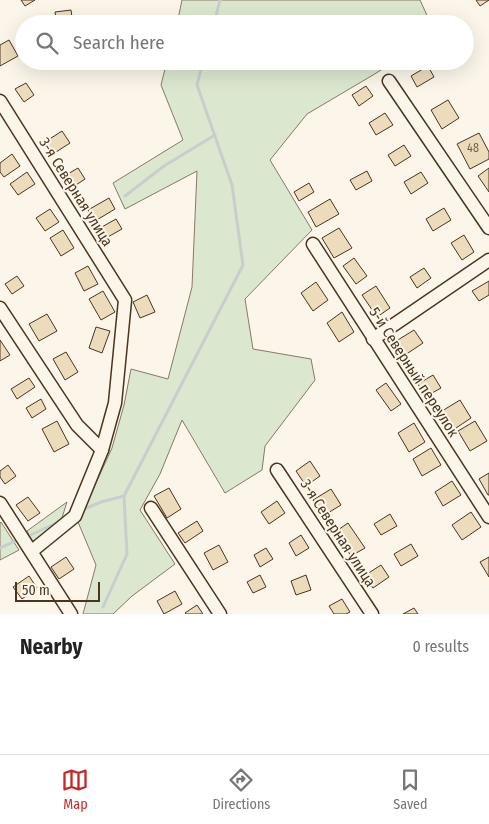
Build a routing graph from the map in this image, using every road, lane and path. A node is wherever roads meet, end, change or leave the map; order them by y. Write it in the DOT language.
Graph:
graph roads {
  1 [pos="389,81"];
  2 [pos="0,101"];
  3 [pos="489,228"];
  4 [pos="313,244"];
  5 [pos="489,260"];
  6 [pos="0,308"];
  7 [pos="373,339"];
  8 [pos="102,450"];
  9 [pos="276,470"];
  10 [pos="0,503"];
  11 [pos="152,508"];
  12 [pos="489,517"];
  13 [pos="32,551"];
  14 [pos="71,614"];
  15 [pos="220,614"];
  16 [pos="372,614"];
  1 -- 3 [label="street"];
  2 -- 8 [label="street, 3-я Северная улица"];
  4 -- 7 [label="street, 5-й Северный переулок"];
  5 -- 7 [label="street"];
  6 -- 8 [label="street"];
  7 -- 12 [label="street, 5-й Северный переулок"];
  8 -- 13 [label="street"];
  9 -- 16 [label="street, 3-я Северная улица"];
  10 -- 13 [label="street"];
  11 -- 15 [label="street"];
  13 -- 14 [label="street"];
}
